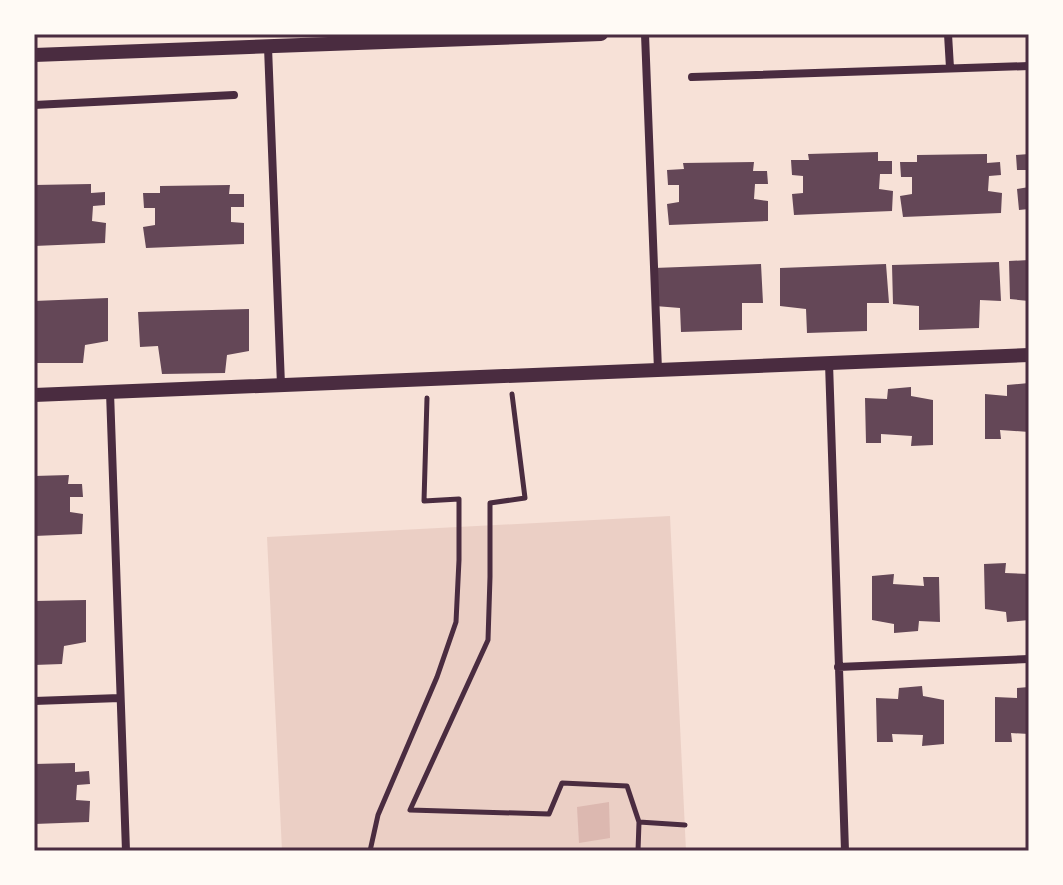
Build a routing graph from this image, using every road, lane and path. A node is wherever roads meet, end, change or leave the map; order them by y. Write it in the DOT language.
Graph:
graph roads {
  1 [pos="601,34"];
  2 [pos="645,34"];
  3 [pos="948,34"];
  4 [pos="268,47"];
  5 [pos="34,55"];
  6 [pos="1029,66"];
  7 [pos="950,68"];
  8 [pos="692,77"];
  9 [pos="234,95"];
  10 [pos="34,105"];
  11 [pos="1029,355"];
  12 [pos="829,363"];
  13 [pos="658,370"];
  14 [pos="510,376"];
  15 [pos="428,380"];
  16 [pos="281,385"];
  17 [pos="110,392"];
  18 [pos="34,395"];
  19 [pos="1029,659"];
  20 [pos="838,667"];
  21 [pos="120,698"];
  22 [pos="34,701"];
  23 [pos="639,822"];
  24 [pos="685,825"];
  25 [pos="126,851"];
  26 [pos="370,851"];
  27 [pos="638,851"];
  28 [pos="845,851"];
  1 -- 4 [label="street"];
  2 -- 13 [label="street"];
  3 -- 7 [label="street"];
  4 -- 5 [label="street"];
  4 -- 16 [label="street"];
  6 -- 7 [label="street"];
  7 -- 8 [label="street"];
  9 -- 10 [label="street"];
  11 -- 12 [label="street"];
  12 -- 13 [label="street"];
  12 -- 20 [label="street"];
  13 -- 14 [label="street"];
  14 -- 15 [label="street"];
  14 -- 23 [label="path"];
  15 -- 16 [label="street"];
  15 -- 26 [label="path"];
  16 -- 17 [label="street"];
  17 -- 18 [label="street"];
  17 -- 21 [label="street"];
  19 -- 20 [label="street"];
  20 -- 28 [label="street"];
  21 -- 22 [label="street"];
  21 -- 25 [label="street"];
  23 -- 24 [label="path"];
  23 -- 27 [label="path"];
}
